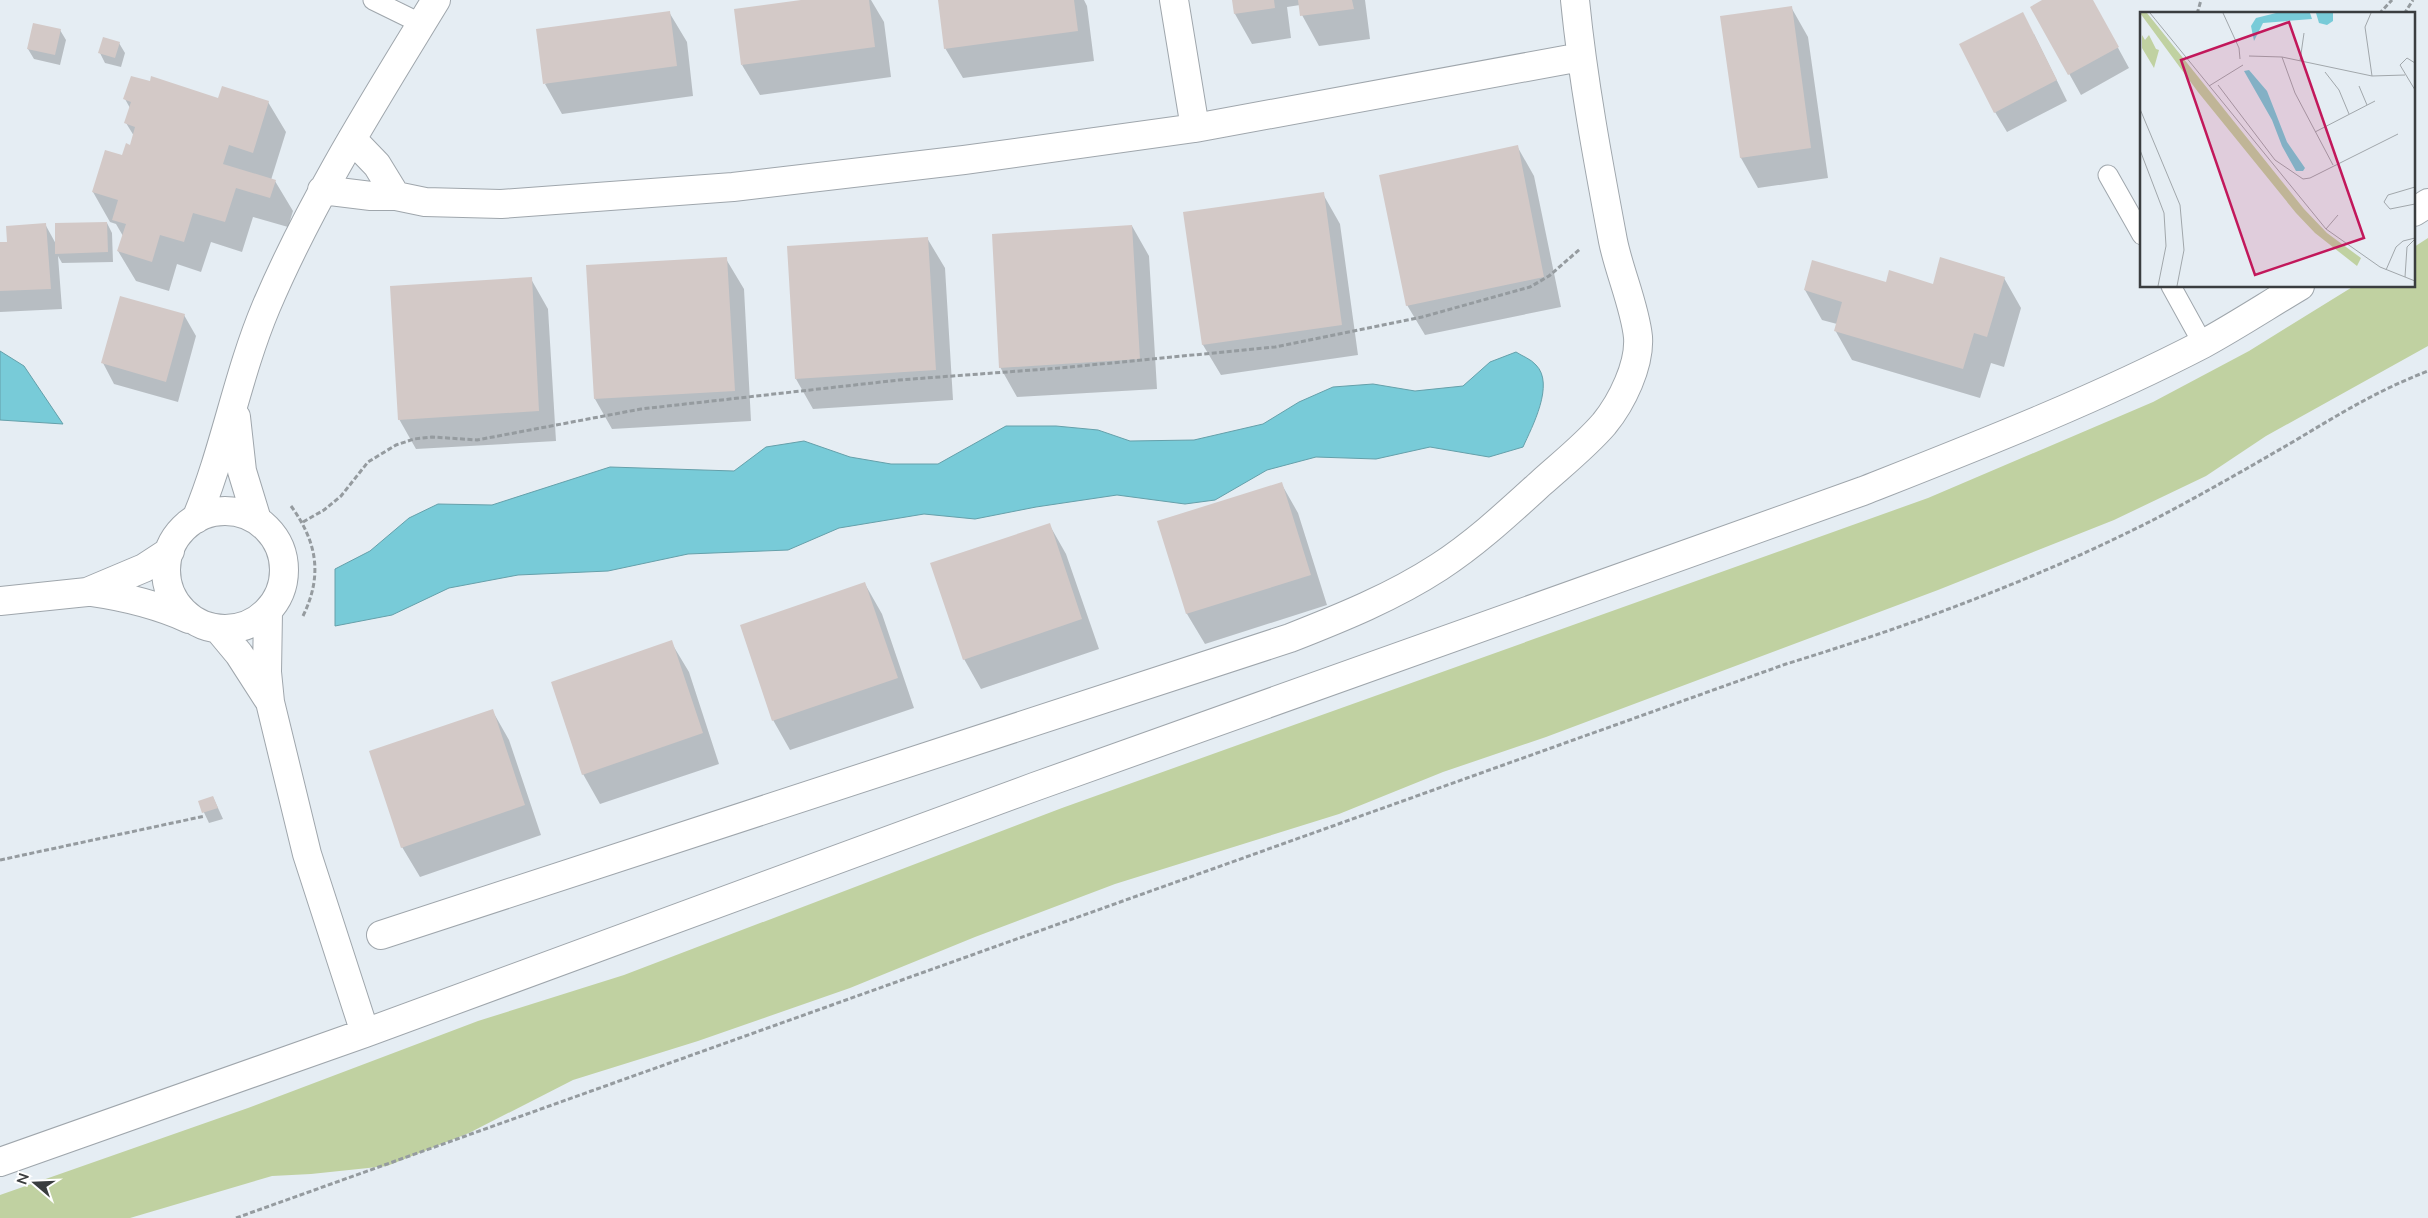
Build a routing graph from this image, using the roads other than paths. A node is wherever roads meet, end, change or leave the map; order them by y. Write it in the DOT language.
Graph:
graph roads {
  1 [pos="373,0"];
  2 [pos="436,0"];
  3 [pos="1174,0"];
  4 [pos="1575,0"];
  5 [pos="422,24"];
  6 [pos="1581,58"];
  7 [pos="1194,128"];
  8 [pos="352,139"];
  9 [pos="2108,175"];
  10 [pos="322,190"];
  11 [pos="396,196"];
  12 [pos="2428,203"];
  13 [pos="2416,211"];
  14 [pos="2140,231"];
  15 [pos="2172,288"];
  16 [pos="2297,288"];
  17 [pos="2203,344"];
  18 [pos="240,386"];
  19 [pos="253,508"];
  20 [pos="196,519"];
  21 [pos="170,551"];
  22 [pos="87,592"];
  23 [pos="0,601"];
  24 [pos="268,612"];
  25 [pos="207,625"];
  26 [pos="270,702"];
  27 [pos="382,935"];
  28 [pos="365,1033"];
  29 [pos="0,1162"];
  1 -- 5 [label="lane"];
  2 -- 5 [label="street"];
  3 -- 7 [label="street"];
  4 -- 6 [label="street"];
  5 -- 8 [label="street"];
  6 -- 7 [label="street"];
  6 -- 27 [label="street"];
  7 -- 11 [label="street"];
  8 -- 10 [label="street"];
  8 -- 11 [label="street"];
  9 -- 14 [label="lane"];
  10 -- 11 [label="street"];
  10 -- 18 [label="street"];
  12 -- 13 [label="street"];
  15 -- 17 [label="lane"];
  16 -- 17 [label="street"];
  17 -- 28 [label="street"];
  18 -- 19 [label="street"];
  18 -- 20 [label="street"];
  19 -- 20 [label="street"];
  19 -- 24 [label="street"];
  20 -- 21 [label="street"];
  21 -- 22 [label="street"];
  21 -- 25 [label="street"];
  22 -- 23 [label="street"];
  22 -- 25 [label="street"];
  24 -- 25 [label="street"];
  24 -- 26 [label="street"];
  25 -- 26 [label="street"];
  26 -- 28 [label="street"];
  28 -- 29 [label="street"];
}
